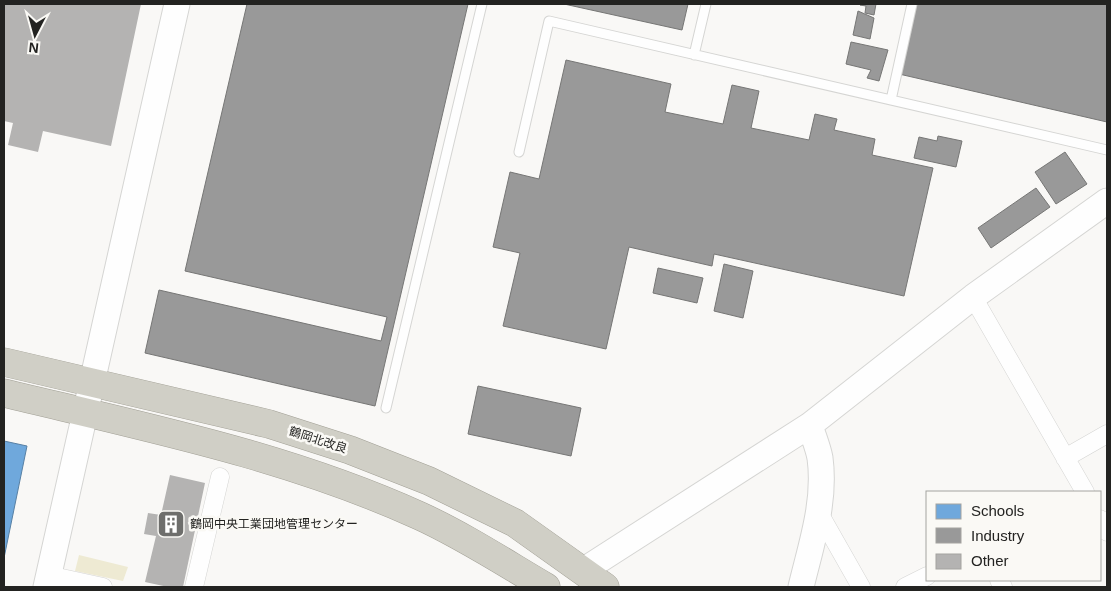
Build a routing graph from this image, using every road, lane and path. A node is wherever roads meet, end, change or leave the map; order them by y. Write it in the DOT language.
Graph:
graph roads {
  1 [pos="178,4"];
  2 [pos="482,4"];
  3 [pos="706,4"];
  4 [pos="912,4"];
  5 [pos="694,55"];
  6 [pos="891,100"];
  7 [pos="1107,150"];
  8 [pos="519,152"];
  9 [pos="1107,201"];
  10 [pos="973,297"];
  11 [pos="4,362"];
  12 [pos="92,382"];
  13 [pos="4,393"];
  14 [pos="386,408"];
  15 [pos="85,412"];
  16 [pos="810,425"];
  17 [pos="1107,434"];
  18 [pos="1065,458"];
  19 [pos="220,477"];
  20 [pos="1083,491"];
  21 [pos="819,513"];
  22 [pos="926,576"];
  23 [pos="594,579"];
  24 [pos="47,581"];
  25 [pos="103,587"];
  26 [pos="194,587"];
  27 [pos="546,587"];
  28 [pos="801,587"];
  29 [pos="860,587"];
  30 [pos="905,587"];
  1 -- 12 [label="street"];
  2 -- 14 [label="lane"];
  3 -- 5 [label="lane"];
  4 -- 6 [label="lane"];
  5 -- 6 [label="lane"];
  5 -- 8 [label="lane"];
  6 -- 7 [label="lane"];
  9 -- 10 [label="street"];
  10 -- 16 [label="street"];
  10 -- 18 [label="street"];
  11 -- 12 [label="highway, 鶴岡北改良"];
  12 -- 15 [label="street"];
  12 -- 23 [label="highway, 鶴岡北改良"];
  13 -- 15 [label="highway"];
  15 -- 24 [label="street"];
  15 -- 27 [label="highway"];
  16 -- 21 [label="street"];
  16 -- 23 [label="street"];
  17 -- 18 [label="street"];
  18 -- 20 [label="street"];
  19 -- 26 [label="street"];
  21 -- 28 [label="street"];
  21 -- 29 [label="street"];
  22 -- 30 [label="street"];
  24 -- 25 [label="street"];
}
